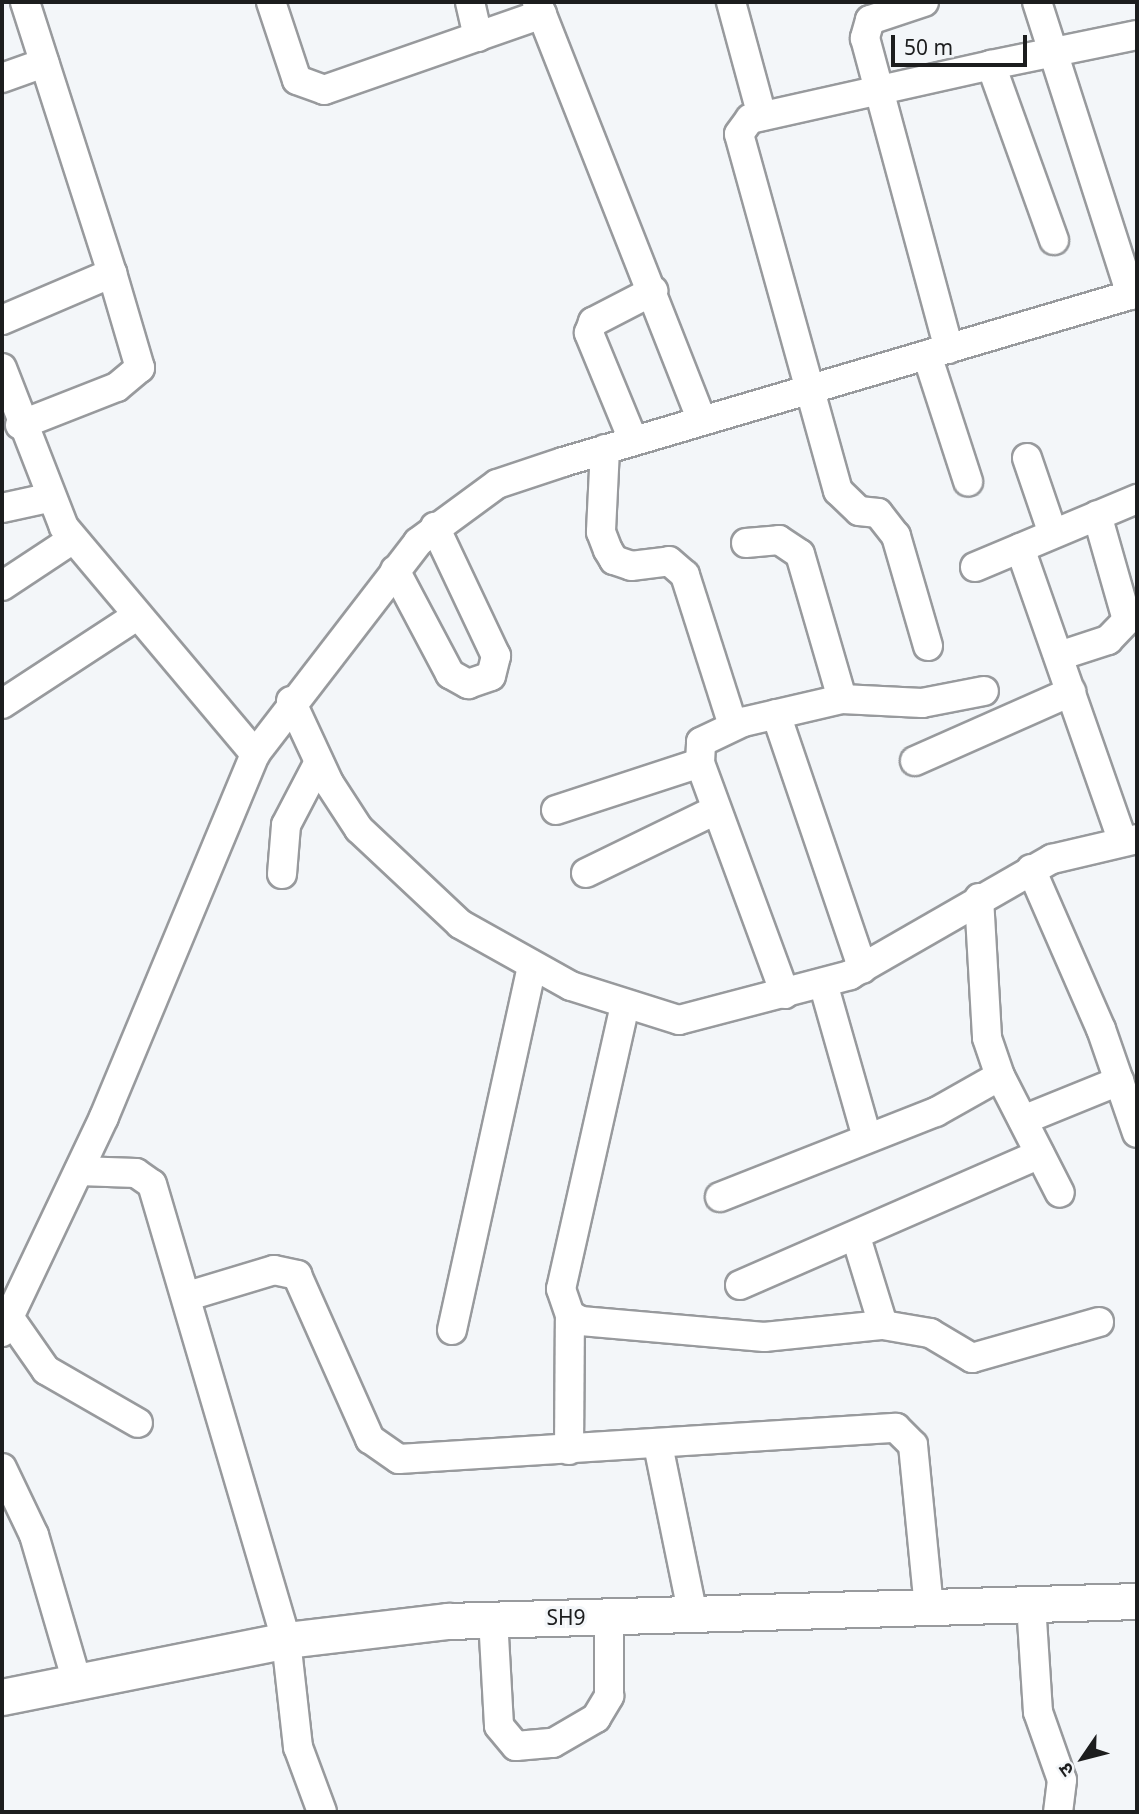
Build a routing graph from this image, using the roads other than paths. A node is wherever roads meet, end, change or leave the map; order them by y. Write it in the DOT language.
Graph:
graph roads {
  1 [pos="271,2"];
  2 [pos="470,2"];
  3 [pos="731,2"];
  4 [pos="923,2"];
  5 [pos="1037,2"];
  6 [pos="33,4"];
  7 [pos="540,8"];
  8 [pos="1137,35"];
  9 [pos="478,37"];
  10 [pos="1051,48"];
  11 [pos="44,63"];
  12 [pos="991,65"];
  13 [pos="2,78"];
  14 [pos="876,90"];
  15 [pos="762,116"];
  16 [pos="1054,240"];
  17 [pos="112,273"];
  18 [pos="653,291"];
  19 [pos="1134,294"];
  20 [pos="2,320"];
  21 [pos="938,352"];
  22 [pos="4,382"];
  23 [pos="807,388"];
  24 [pos="701,419"];
  25 [pos="20,425"];
  26 [pos="633,440"];
  27 [pos="605,449"];
  28 [pos="1027,458"];
  29 [pos="968,481"];
  30 [pos="48,498"];
  31 [pos="1137,499"];
  32 [pos="2,508"];
  33 [pos="1097,515"];
  34 [pos="435,527"];
  35 [pos="1053,534"];
  36 [pos="73,539"];
  37 [pos="746,543"];
  38 [pos="1020,548"];
  39 [pos="975,567"];
  40 [pos="395,570"];
  41 [pos="1128,571"];
  42 [pos="2,586"];
  43 [pos="135,617"];
  44 [pos="928,646"];
  45 [pos="1059,656"];
  46 [pos="984,691"];
  47 [pos="1071,692"];
  48 [pos="842,699"];
  49 [pos="291,702"];
  50 [pos="2,704"];
  51 [pos="776,714"];
  52 [pos="733,726"];
  53 [pos="255,754"];
  54 [pos="915,761"];
  55 [pos="319,762"];
  56 [pos="699,762"];
  57 [pos="556,810"];
  58 [pos="716,810"];
  59 [pos="1129,840"];
  60 [pos="1031,869"];
  61 [pos="586,873"];
  62 [pos="282,874"];
  63 [pos="979,898"];
  64 [pos="532,967"];
  65 [pos="863,969"];
  66 [pos="823,983"];
  67 [pos="785,994"];
  68 [pos="625,1005"];
  69 [pos="1000,1076"];
  70 [pos="1119,1081"];
  71 [pos="1023,1120"];
  72 [pos="1137,1133"];
  73 [pos="867,1137"];
  74 [pos="1040,1154"];
  75 [pos="79,1171"];
  76 [pos="1060,1193"];
  77 [pos="720,1197"];
  78 [pos="856,1237"];
  79 [pos="740,1285"];
  80 [pos="188,1296"];
  81 [pos="9,1307"];
  82 [pos="570,1315"];
  83 [pos="1098,1322"];
  84 [pos="883,1325"];
  85 [pos="452,1331"];
  86 [pos="138,1423"];
  87 [pos="658,1445"];
  88 [pos="569,1450"];
  89 [pos="2,1468"];
  90 [pos="1137,1601"];
  91 [pos="1031,1604"];
  92 [pos="929,1609"];
  93 [pos="693,1616"];
  94 [pos="609,1617"];
  95 [pos="493,1618"];
  96 [pos="286,1640"];
  97 [pos="77,1682"];
  98 [pos="2,1697"];
  99 [pos="322,1812"];
  100 [pos="1058,1812"];
  1 -- 9 [label="street"];
  2 -- 9 [label="street"];
  3 -- 15 [label="street"];
  4 -- 14 [label="street"];
  5 -- 10 [label="street"];
  6 -- 11 [label="street"];
  7 -- 9 [label="street"];
  7 -- 18 [label="street"];
  8 -- 10 [label="street"];
  10 -- 12 [label="street"];
  10 -- 19 [label="street"];
  11 -- 13 [label="street"];
  11 -- 17 [label="street"];
  12 -- 14 [label="street"];
  12 -- 16 [label="street"];
  14 -- 15 [label="street"];
  14 -- 21 [label="street"];
  15 -- 23 [label="street"];
  17 -- 20 [label="street"];
  17 -- 25 [label="street"];
  18 -- 24 [label="street"];
  18 -- 26 [label="street"];
  19 -- 21 [label="street"];
  21 -- 23 [label="street"];
  21 -- 29 [label="street"];
  22 -- 25 [label="street"];
  23 -- 24 [label="street"];
  23 -- 44 [label="street"];
  24 -- 26 [label="street"];
  25 -- 30 [label="street"];
  26 -- 27 [label="street"];
  27 -- 34 [label="street"];
  27 -- 52 [label="street"];
  28 -- 35 [label="street"];
  30 -- 32 [label="street"];
  30 -- 36 [label="street"];
  31 -- 33 [label="street"];
  33 -- 35 [label="street"];
  33 -- 41 [label="street"];
  34 -- 40 [label="street"];
  34 -- 40 [label="street"];
  35 -- 38 [label="street"];
  36 -- 42 [label="street"];
  36 -- 43 [label="street"];
  37 -- 48 [label="street"];
  38 -- 39 [label="street"];
  38 -- 45 [label="street"];
  40 -- 49 [label="street"];
  41 -- 45 [label="street"];
  43 -- 50 [label="street"];
  43 -- 53 [label="street"];
  45 -- 47 [label="street"];
  46 -- 48 [label="street"];
  47 -- 54 [label="street"];
  47 -- 59 [label="street"];
  48 -- 51 [label="street"];
  49 -- 53 [label="street"];
  49 -- 55 [label="street"];
  51 -- 52 [label="street"];
  51 -- 65 [label="street"];
  52 -- 56 [label="street"];
  53 -- 75 [label="street"];
  55 -- 62 [label="street"];
  55 -- 64 [label="street"];
  56 -- 57 [label="street"];
  56 -- 58 [label="street"];
  58 -- 61 [label="street"];
  58 -- 67 [label="street"];
  59 -- 60 [label="street"];
  60 -- 63 [label="street"];
  60 -- 70 [label="street"];
  63 -- 65 [label="street"];
  63 -- 69 [label="street"];
  64 -- 68 [label="street"];
  64 -- 85 [label="street"];
  65 -- 66 [label="street"];
  66 -- 67 [label="street"];
  66 -- 73 [label="street"];
  67 -- 68 [label="street"];
  68 -- 82 [label="street"];
  69 -- 71 [label="street"];
  69 -- 73 [label="street"];
  70 -- 71 [label="street"];
  70 -- 72 [label="street"];
  71 -- 74 [label="street"];
  73 -- 77 [label="street"];
  74 -- 76 [label="street"];
  74 -- 78 [label="street"];
  75 -- 80 [label="street"];
  75 -- 81 [label="street"];
  78 -- 79 [label="street"];
  78 -- 84 [label="street"];
  80 -- 88 [label="street"];
  80 -- 96 [label="street"];
  81 -- 86 [label="street"];
  82 -- 84 [label="street"];
  82 -- 88 [label="street"];
  83 -- 84 [label="street"];
  87 -- 88 [label="street"];
  87 -- 92 [label="street"];
  87 -- 93 [label="street"];
  89 -- 97 [label="street"];
  90 -- 91 [label="main road, SH9"];
  91 -- 92 [label="main road, SH9"];
  91 -- 100 [label="street"];
  92 -- 93 [label="main road, SH9"];
  93 -- 94 [label="main road, SH9"];
  94 -- 95 [label="main road, SH9"];
  94 -- 95 [label="street"];
  95 -- 96 [label="main road, SH9"];
  96 -- 97 [label="main road, SH9"];
  96 -- 99 [label="street"];
  97 -- 98 [label="main road, SH9"];
}
